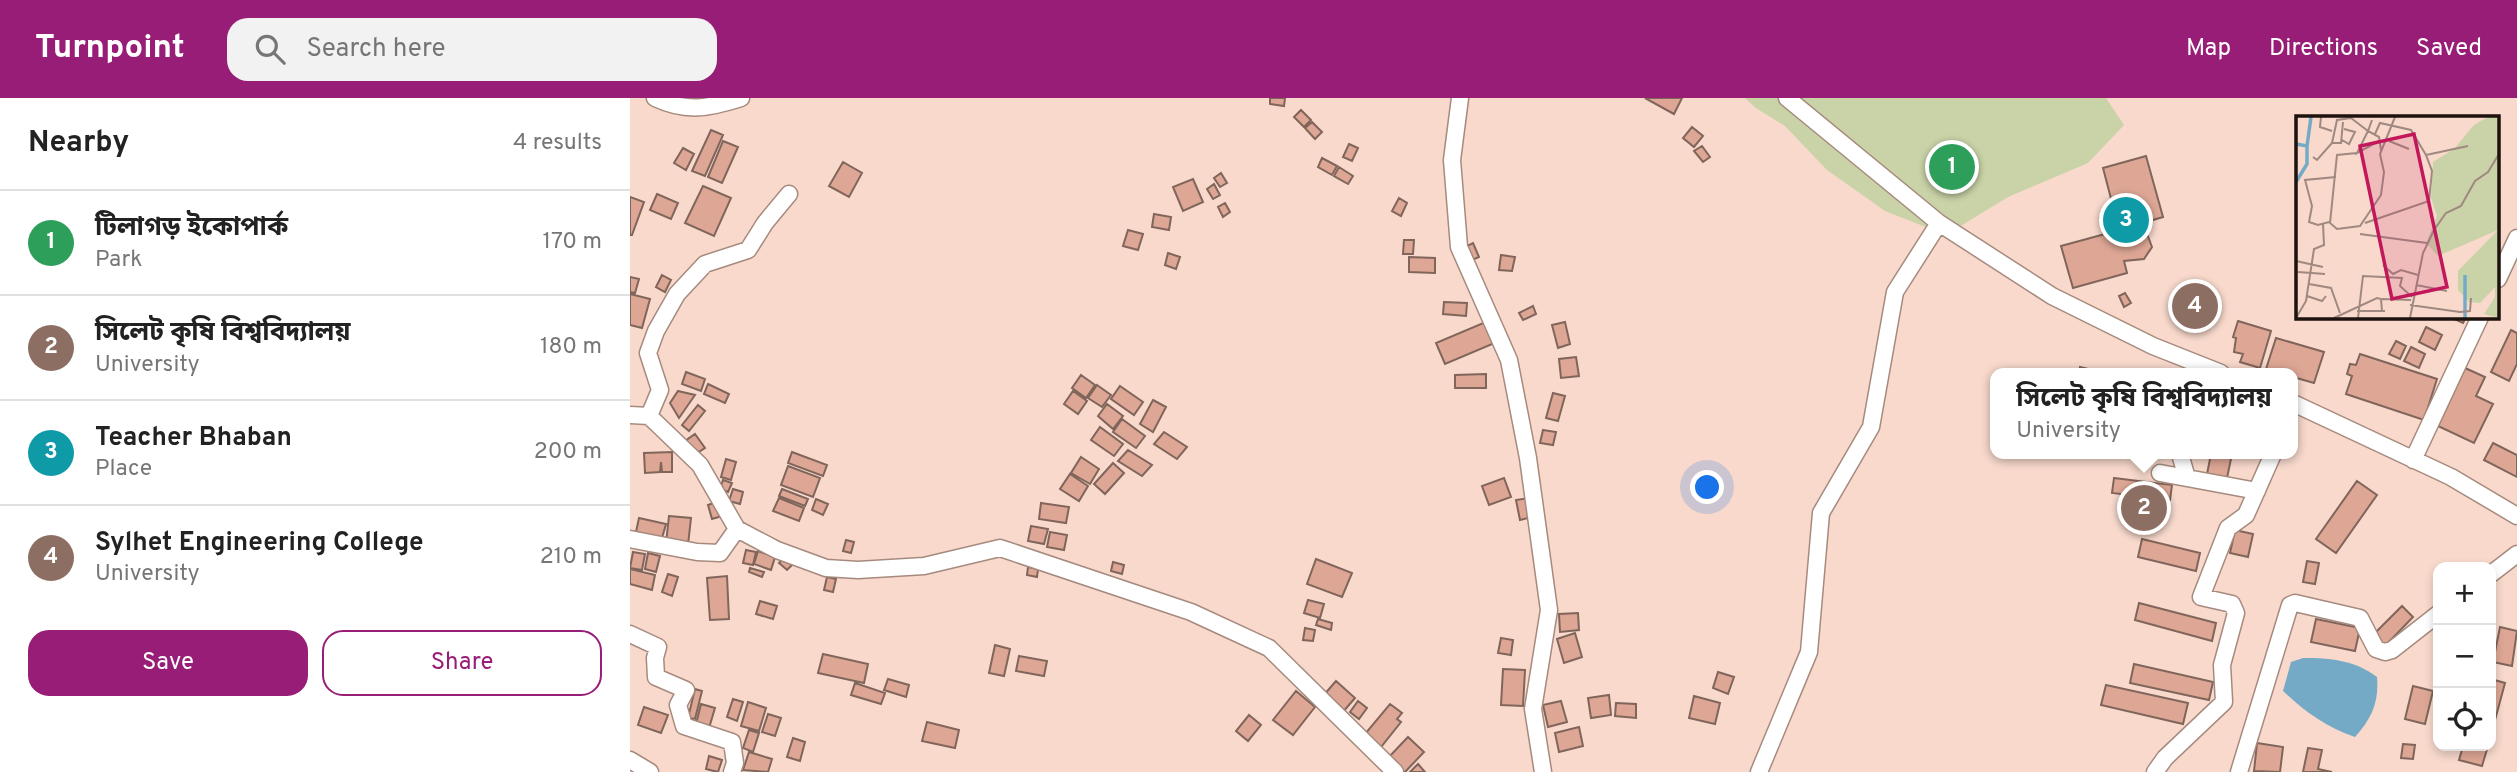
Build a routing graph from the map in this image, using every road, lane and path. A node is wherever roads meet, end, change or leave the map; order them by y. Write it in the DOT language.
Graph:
graph roads {
  1 [pos="655,98"];
  2 [pos="741,98"];
  3 [pos="1460,98"];
  4 [pos="1787,98"];
  5 [pos="789,194"];
  6 [pos="1940,223"];
  7 [pos="2517,238"];
  8 [pos="2500,275"];
  9 [pos="2480,318"];
  10 [pos="2208,368"];
  11 [pos="2298,406"];
  12 [pos="630,415"];
  13 [pos="649,416"];
  14 [pos="2181,459"];
  15 [pos="2271,459"];
  16 [pos="2413,460"];
  17 [pos="2160,473"];
  18 [pos="2187,478"];
  19 [pos="2257,491"];
  20 [pos="2517,516"];
  21 [pos="737,529"];
  22 [pos="630,539"];
  23 [pos="2517,554"];
  24 [pos="2496,570"];
  25 [pos="2433,618"];
  26 [pos="630,634"];
  27 [pos="630,760"];
  28 [pos="650,772"];
  29 [pos="732,772"];
  30 [pos="1395,772"];
  31 [pos="1544,772"];
  32 [pos="1759,772"];
  33 [pos="2155,772"];
  34 [pos="2239,772"];
  1 -- 2 [label="street"];
  3 -- 31 [label="street"];
  4 -- 6 [label="street"];
  5 -- 13 [label="street"];
  6 -- 10 [label="street"];
  6 -- 32 [label="street"];
  7 -- 8 [label="street"];
  9 -- 16 [label="street"];
  11 -- 16 [label="street"];
  12 -- 13 [label="street"];
  13 -- 21 [label="street"];
  14 -- 18 [label="street"];
  15 -- 19 [label="street"];
  16 -- 20 [label="street"];
  17 -- 18 [label="street"];
  18 -- 19 [label="street"];
  19 -- 33 [label="street"];
  21 -- 22 [label="street"];
  21 -- 30 [label="street"];
  23 -- 24 [label="street"];
  25 -- 34 [label="street"];
  26 -- 29 [label="street"];
  27 -- 28 [label="street"];
}
